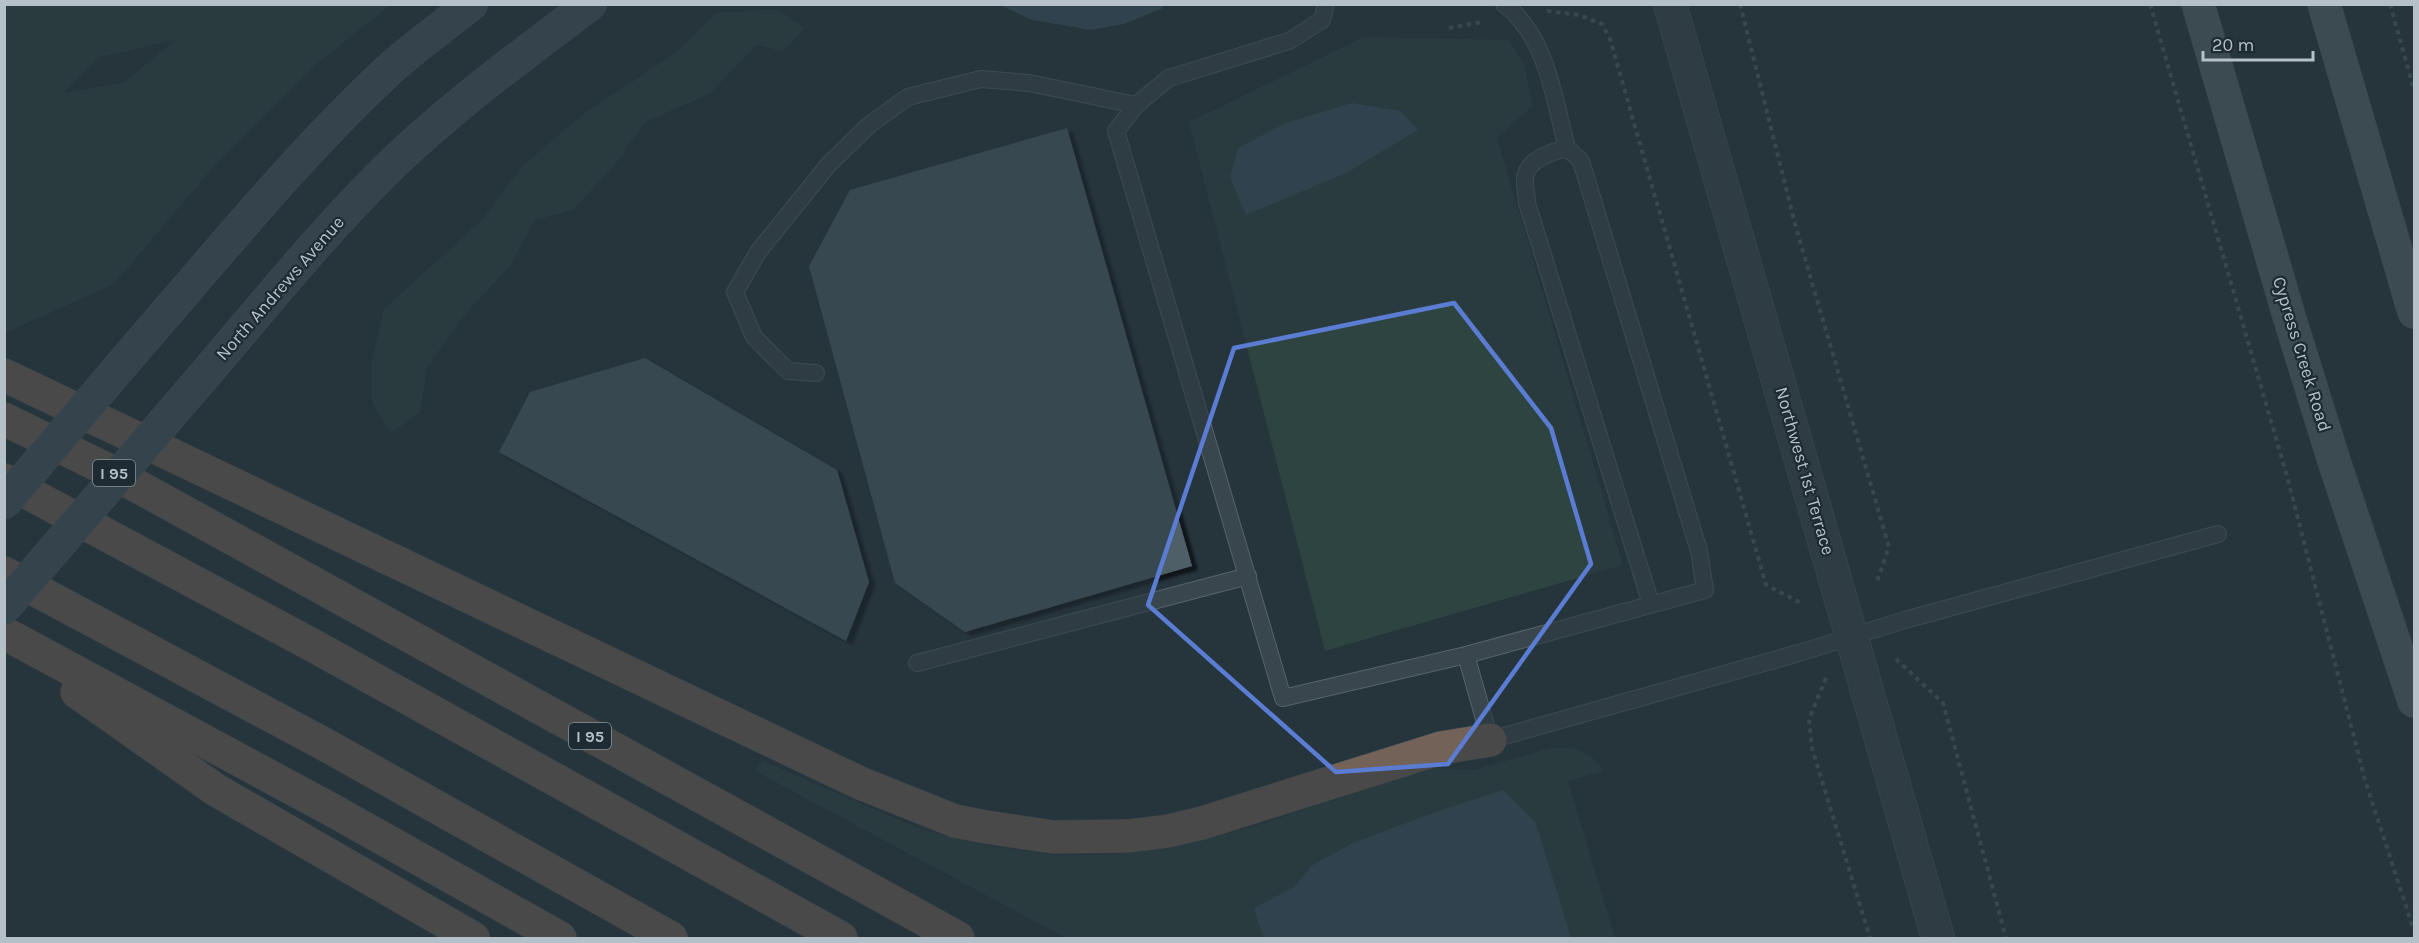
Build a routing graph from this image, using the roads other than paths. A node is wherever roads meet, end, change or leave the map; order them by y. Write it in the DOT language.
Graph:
graph roads {
  1 [pos="471,4"];
  2 [pos="590,4"];
  3 [pos="1326,4"];
  4 [pos="1504,4"];
  5 [pos="1670,4"];
  6 [pos="2198,4"];
  7 [pos="2324,4"];
  8 [pos="1136,105"];
  9 [pos="1567,148"];
  10 [pos="2415,312"];
  11 [pos="816,373"];
  12 [pos="4,375"];
  13 [pos="4,419"];
  14 [pos="4,480"];
  15 [pos="4,503"];
  16 [pos="2218,534"];
  17 [pos="4,573"];
  18 [pos="1248,576"];
  19 [pos="1651,604"];
  20 [pos="4,608"];
  21 [pos="4,633"];
  22 [pos="1853,636"];
  23 [pos="4,641"];
  24 [pos="1466,655"];
  25 [pos="917,663"];
  26 [pos="2415,701"];
  27 [pos="1490,740"];
  28 [pos="473,939"];
  29 [pos="560,939"];
  30 [pos="671,939"];
  31 [pos="841,939"];
  32 [pos="958,939"];
  33 [pos="1938,939"];
  1 -- 15 [label="main road, bridge"];
  2 -- 20 [label="main road, North Andrews Avenue, bridge"];
  3 -- 8 [label="lane"];
  4 -- 9 [label="lane"];
  5 -- 22 [label="street, Northwest 1st Terrace"];
  6 -- 26 [label="main road, Cypress Creek Road"];
  7 -- 10 [label="main road"];
  8 -- 11 [label="lane"];
  8 -- 18 [label="lane"];
  9 -- 19 [label="lane"];
  9 -- 19 [label="lane"];
  12 -- 27 [label="highway"];
  13 -- 32 [label="highway, I 95"];
  14 -- 31 [label="highway"];
  16 -- 22 [label="lane"];
  17 -- 30 [label="highway"];
  18 -- 24 [label="lane"];
  18 -- 25 [label="lane"];
  19 -- 24 [label="lane"];
  21 -- 29 [label="highway"];
  22 -- 27 [label="lane"];
  22 -- 33 [label="street, Northwest 1st Terrace"];
  23 -- 28 [label="highway"];
  24 -- 27 [label="lane"];
}
